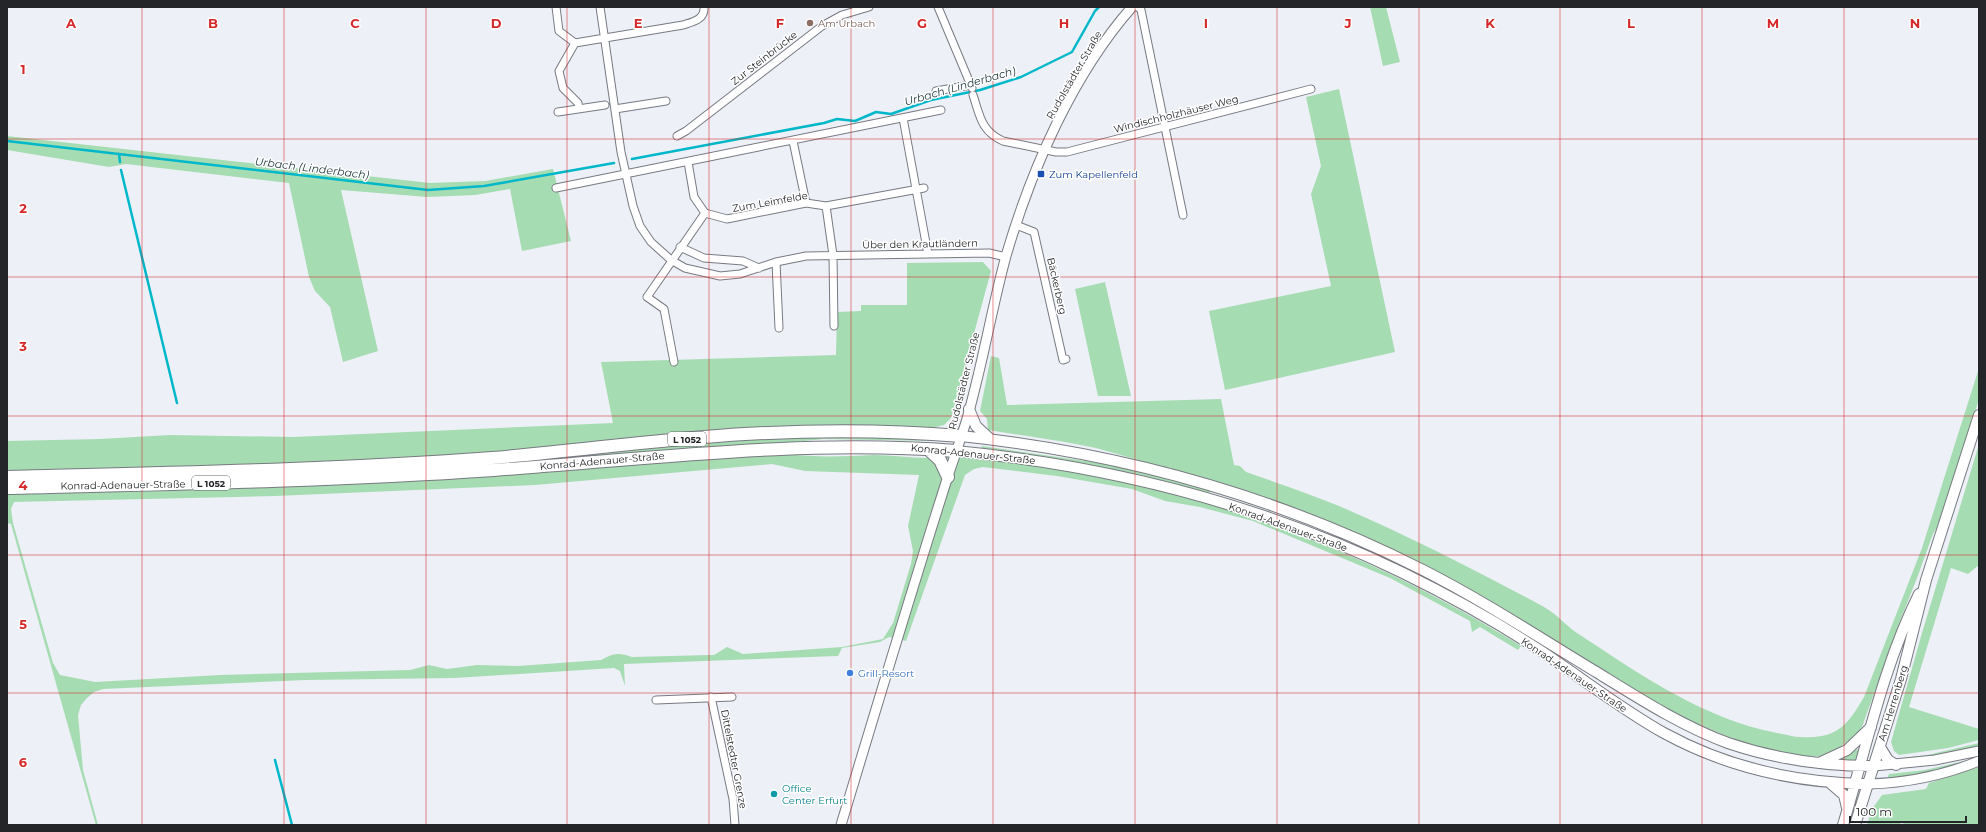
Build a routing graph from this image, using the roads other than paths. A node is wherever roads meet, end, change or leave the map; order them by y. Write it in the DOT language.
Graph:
graph roads {
  1 [pos="556,7"];
  2 [pos="600,7"];
  3 [pos="704,7"];
  4 [pos="870,7"];
  5 [pos="938,7"];
  6 [pos="1132,7"];
  7 [pos="1138,7"];
  8 [pos="605,38"];
  9 [pos="575,43"];
  10 [pos="972,89"];
  11 [pos="1311,89"];
  12 [pos="936,92"];
  13 [pos="666,101"];
  14 [pos="605,105"];
  15 [pos="579,109"];
  16 [pos="615,109"];
  17 [pos="941,110"];
  18 [pos="558,112"];
  19 [pos="904,118"];
  20 [pos="1166,127"];
  21 [pos="677,136"];
  22 [pos="793,141"];
  23 [pos="1045,150"];
  24 [pos="688,162"];
  25 [pos="625,174"];
  26 [pos="556,188"];
  27 [pos="920,189"];
  28 [pos="806,203"];
  29 [pos="826,206"];
  30 [pos="705,213"];
  31 [pos="1183,215"];
  32 [pos="1016,225"];
  33 [pos="680,247"];
  34 [pos="928,254"];
  35 [pos="833,255"];
  36 [pos="1006,257"];
  37 [pos="671,260"];
  38 [pos="776,262"];
  39 [pos="759,268"];
  40 [pos="834,326"];
  41 [pos="779,328"];
  42 [pos="1066,359"];
  43 [pos="674,362"];
  44 [pos="970,409"];
  45 [pos="1979,415"];
  46 [pos="961,436"];
  47 [pos="990,439"];
  48 [pos="928,449"];
  49 [pos="956,451"];
  50 [pos="948,476"];
  51 [pos="7,477"];
  52 [pos="7,488"];
  53 [pos="1926,580"];
  54 [pos="732,697"];
  55 [pos="711,698"];
  56 [pos="656,700"];
  57 [pos="1872,725"];
  58 [pos="1880,747"];
  59 [pos="1979,751"];
  60 [pos="1979,761"];
  61 [pos="1817,764"];
  62 [pos="1896,765"];
  63 [pos="1860,766"];
  64 [pos="1874,766"];
  65 [pos="1828,782"];
  66 [pos="1855,784"];
  67 [pos="1868,784"];
  68 [pos="1847,812"];
  69 [pos="734,825"];
  70 [pos="841,825"];
  71 [pos="1843,825"];
  72 [pos="1855,825"];
  1 -- 9 [label="street"];
  2 -- 8 [label="street, Über den Krautländern"];
  3 -- 8 [label="street"];
  4 -- 21 [label="street, Zur Steinbrücke"];
  5 -- 10 [label="street, Windischholzhäuser Weg"];
  6 -- 23 [label="street, Rudolstädter Straße"];
  7 -- 20 [label="street"];
  8 -- 9 [label="street"];
  8 -- 16 [label="street, Über den Krautländern"];
  9 -- 15 [label="street"];
  10 -- 12 [label="street"];
  10 -- 23 [label="street, Windischholzhäuser Weg"];
  11 -- 20 [label="street, Windischholzhäuser Weg"];
  13 -- 16 [label="street"];
  14 -- 15 [label="street"];
  15 -- 18 [label="street"];
  16 -- 25 [label="street, Über den Krautländern"];
  17 -- 19 [label="street"];
  19 -- 22 [label="street"];
  19 -- 27 [label="street"];
  20 -- 23 [label="street, Windischholzhäuser Weg"];
  20 -- 31 [label="street"];
  22 -- 24 [label="street"];
  22 -- 28 [label="street"];
  23 -- 32 [label="street, Rudolstädter Straße"];
  24 -- 25 [label="street"];
  24 -- 30 [label="street"];
  25 -- 26 [label="street"];
  25 -- 37 [label="street, Über den Krautländern"];
  27 -- 29 [label="street, Zum Leimfelde"];
  27 -- 34 [label="street"];
  28 -- 29 [label="street, Zum Leimfelde"];
  28 -- 30 [label="street, Zum Leimfelde"];
  29 -- 35 [label="street"];
  30 -- 33 [label="street"];
  32 -- 36 [label="street, Rudolstädter Straße"];
  32 -- 42 [label="street, Bäckerberg"];
  33 -- 37 [label="street"];
  33 -- 39 [label="street"];
  34 -- 35 [label="street, Über den Krautländern"];
  34 -- 36 [label="street, Über den Krautländern"];
  35 -- 38 [label="street, Über den Krautländern"];
  35 -- 40 [label="street"];
  36 -- 44 [label="street, Rudolstädter Straße"];
  37 -- 39 [label="street, Über den Krautländern"];
  37 -- 43 [label="street"];
  38 -- 39 [label="street, Über den Krautländern"];
  38 -- 41 [label="street"];
  44 -- 46 [label="street, Rudolstädter Straße"];
  44 -- 47 [label="main road"];
  45 -- 53 [label="main road, Am Herrenberg"];
  46 -- 47 [label="main road, Konrad-Adenauer-Straße / L 1052"];
  46 -- 49 [label="street, Rudolstädter Straße"];
  46 -- 51 [label="highway, Konrad-Adenauer-Straße / L 1052"];
  47 -- 61 [label="main road, Konrad-Adenauer-Straße / L 1052"];
  48 -- 49 [label="highway, Konrad-Adenauer-Straße / L 1052"];
  48 -- 50 [label="highway"];
  48 -- 52 [label="highway, Konrad-Adenauer-Straße / L 1052"];
  49 -- 50 [label="street, Rudolstädter Straße"];
  49 -- 65 [label="main road, Konrad-Adenauer-Straße / L 1052"];
  50 -- 70 [label="street, Rudolstädter Straße"];
  53 -- 57 [label="main road, Am Herrenberg"];
  53 -- 58 [label="main road, Am Herrenberg"];
  54 -- 55 [label="street, Dittelstedter Grenze"];
  55 -- 56 [label="street, Dittelstedter Grenze"];
  55 -- 69 [label="street, Dittelstedter Grenze"];
  57 -- 61 [label="main road"];
  57 -- 63 [label="main road, Am Herrenberg"];
  58 -- 62 [label="main road"];
  58 -- 64 [label="main road, Am Herrenberg"];
  59 -- 62 [label="street"];
  60 -- 67 [label="street"];
  61 -- 63 [label="main road, Konrad-Adenauer-Straße / L 1052"];
  62 -- 64 [label="street"];
  63 -- 64 [label="main road, L 1052"];
  63 -- 66 [label="main road, Am Herrenberg"];
  64 -- 67 [label="main road, Am Herrenberg"];
  65 -- 66 [label="main road, Konrad-Adenauer-Straße / L 1052"];
  65 -- 68 [label="main road"];
  66 -- 67 [label="main road, Konrad-Adenauer-Straße / L 1052"];
  66 -- 68 [label="main road"];
  67 -- 72 [label="main road, Am Herrenberg"];
  68 -- 71 [label="main road"];
}
